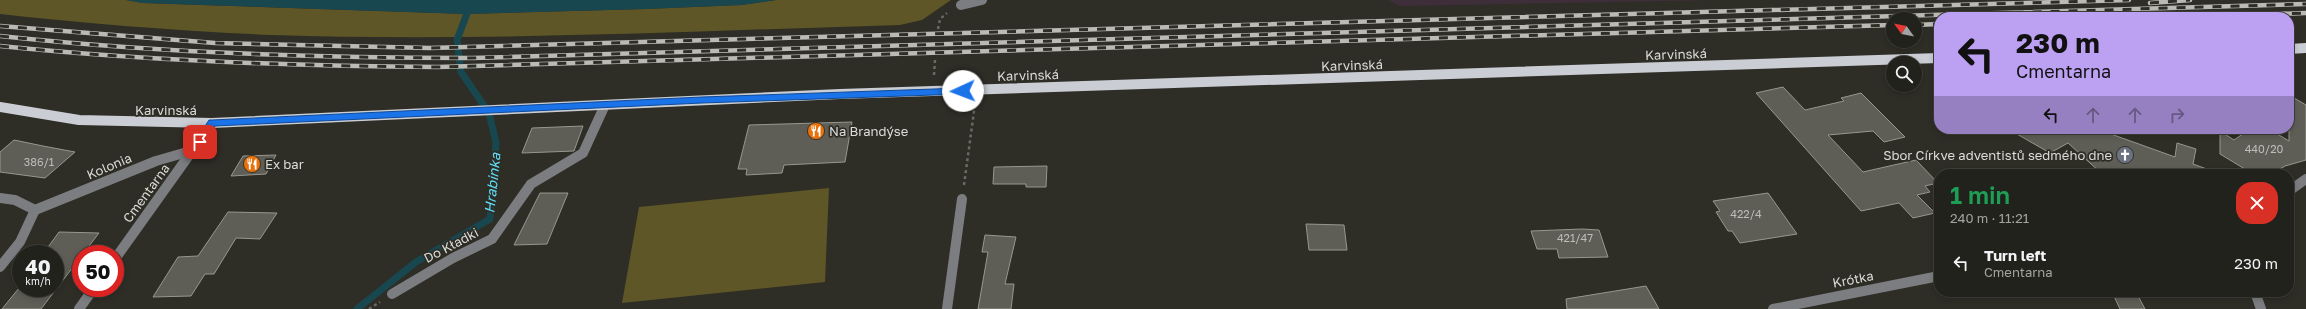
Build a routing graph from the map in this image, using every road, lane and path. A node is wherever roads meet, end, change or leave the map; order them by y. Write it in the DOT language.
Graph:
graph roads {
  1 [pos="982,0"];
  2 [pos="962,5"];
  3 [pos="2306,48"];
  4 [pos="2294,49"];
  5 [pos="1934,58"];
  6 [pos="978,90"];
  7 [pos="605,105"];
  8 [pos="0,107"];
  9 [pos="212,123"];
  10 [pos="194,150"];
  11 [pos="2306,179"];
  12 [pos="2294,188"];
  13 [pos="0,198"];
  14 [pos="962,199"];
  15 [pos="34,210"];
  16 [pos="124,247"];
  17 [pos="0,266"];
  18 [pos="1934,277"];
  19 [pos="392,294"];
  20 [pos="88,297"];
  21 [pos="2257,297"];
  22 [pos="79,309"];
  23 [pos="947,309"];
  24 [pos="1773,309"];
  25 [pos="2261,309"];
  1 -- 2 [label="street"];
  3 -- 4 [label="main road"];
  5 -- 6 [label="main road, Karvinská"];
  6 -- 7 [label="main road, Karvinská"];
  6 -- 14 [label="path"];
  7 -- 9 [label="main road, Karvinská"];
  7 -- 19 [label="street, Do Kładki"];
  8 -- 9 [label="main road, Karvinská"];
  9 -- 10 [label="street, Cmentarna"];
  10 -- 15 [label="street, Kolonia"];
  10 -- 16 [label="street, Cmentarna"];
  11 -- 12 [label="street"];
  13 -- 15 [label="street"];
  14 -- 23 [label="street"];
  15 -- 17 [label="street"];
  18 -- 24 [label="street, Krótka"];
  20 -- 22 [label="street"];
  21 -- 25 [label="street"];
}
